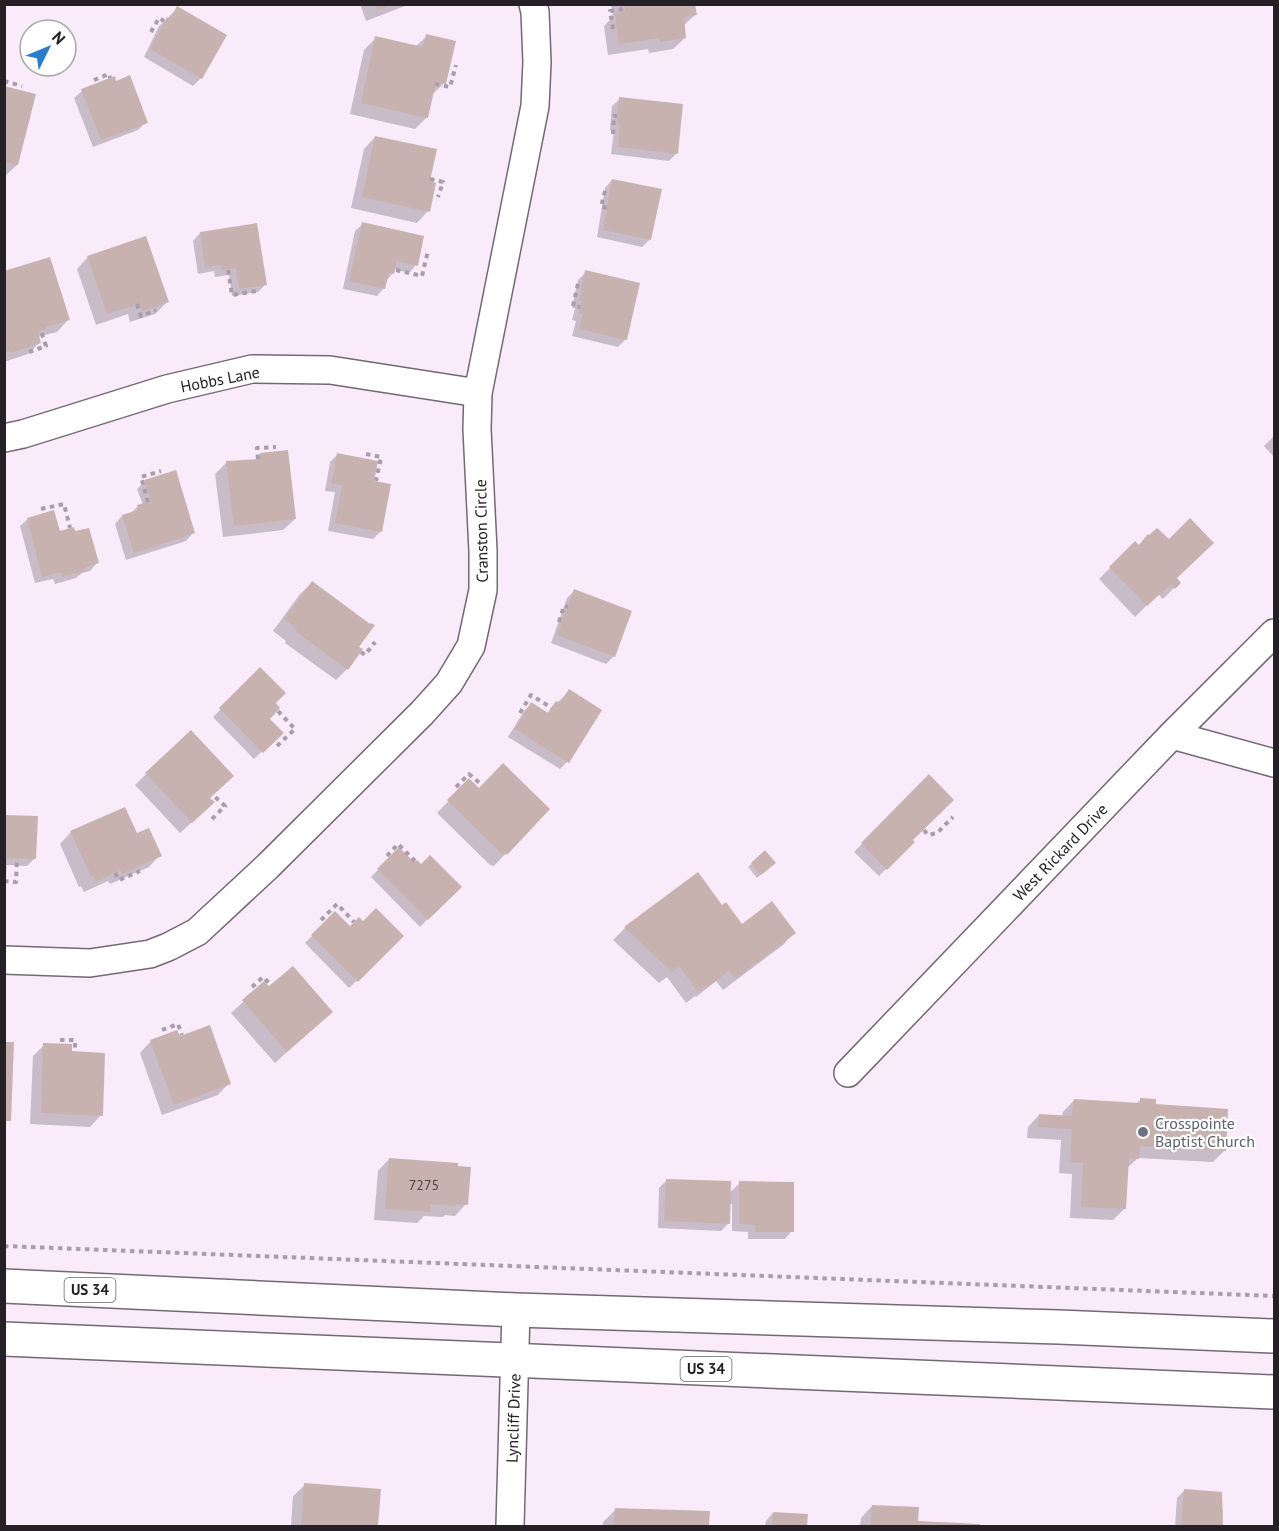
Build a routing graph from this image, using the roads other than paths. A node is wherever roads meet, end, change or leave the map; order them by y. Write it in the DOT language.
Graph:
graph roads {
  1 [pos="533,4"];
  2 [pos="478,393"];
  3 [pos="4,438"];
  4 [pos="1275,633"];
  5 [pos="1173,735"];
  6 [pos="1275,763"];
  7 [pos="4,960"];
  8 [pos="848,1073"];
  9 [pos="4,1286"];
  10 [pos="516,1310"];
  11 [pos="1275,1336"];
  12 [pos="4,1339"];
  13 [pos="515,1361"];
  14 [pos="1275,1392"];
  15 [pos="510,1527"];
  1 -- 2 [label="street, Cranston Circle"];
  2 -- 3 [label="street, Hobbs Lane"];
  2 -- 7 [label="street, Cranston Circle"];
  4 -- 5 [label="street, West Rickard Drive"];
  5 -- 6 [label="street"];
  5 -- 8 [label="street, West Rickard Drive"];
  9 -- 10 [label="main road, US 34"];
  10 -- 11 [label="main road, US 34"];
  10 -- 13 [label="street, Lyncliff Drive"];
  12 -- 13 [label="main road, US 34"];
  13 -- 14 [label="main road, US 34"];
  13 -- 15 [label="street, Lyncliff Drive"];
}
